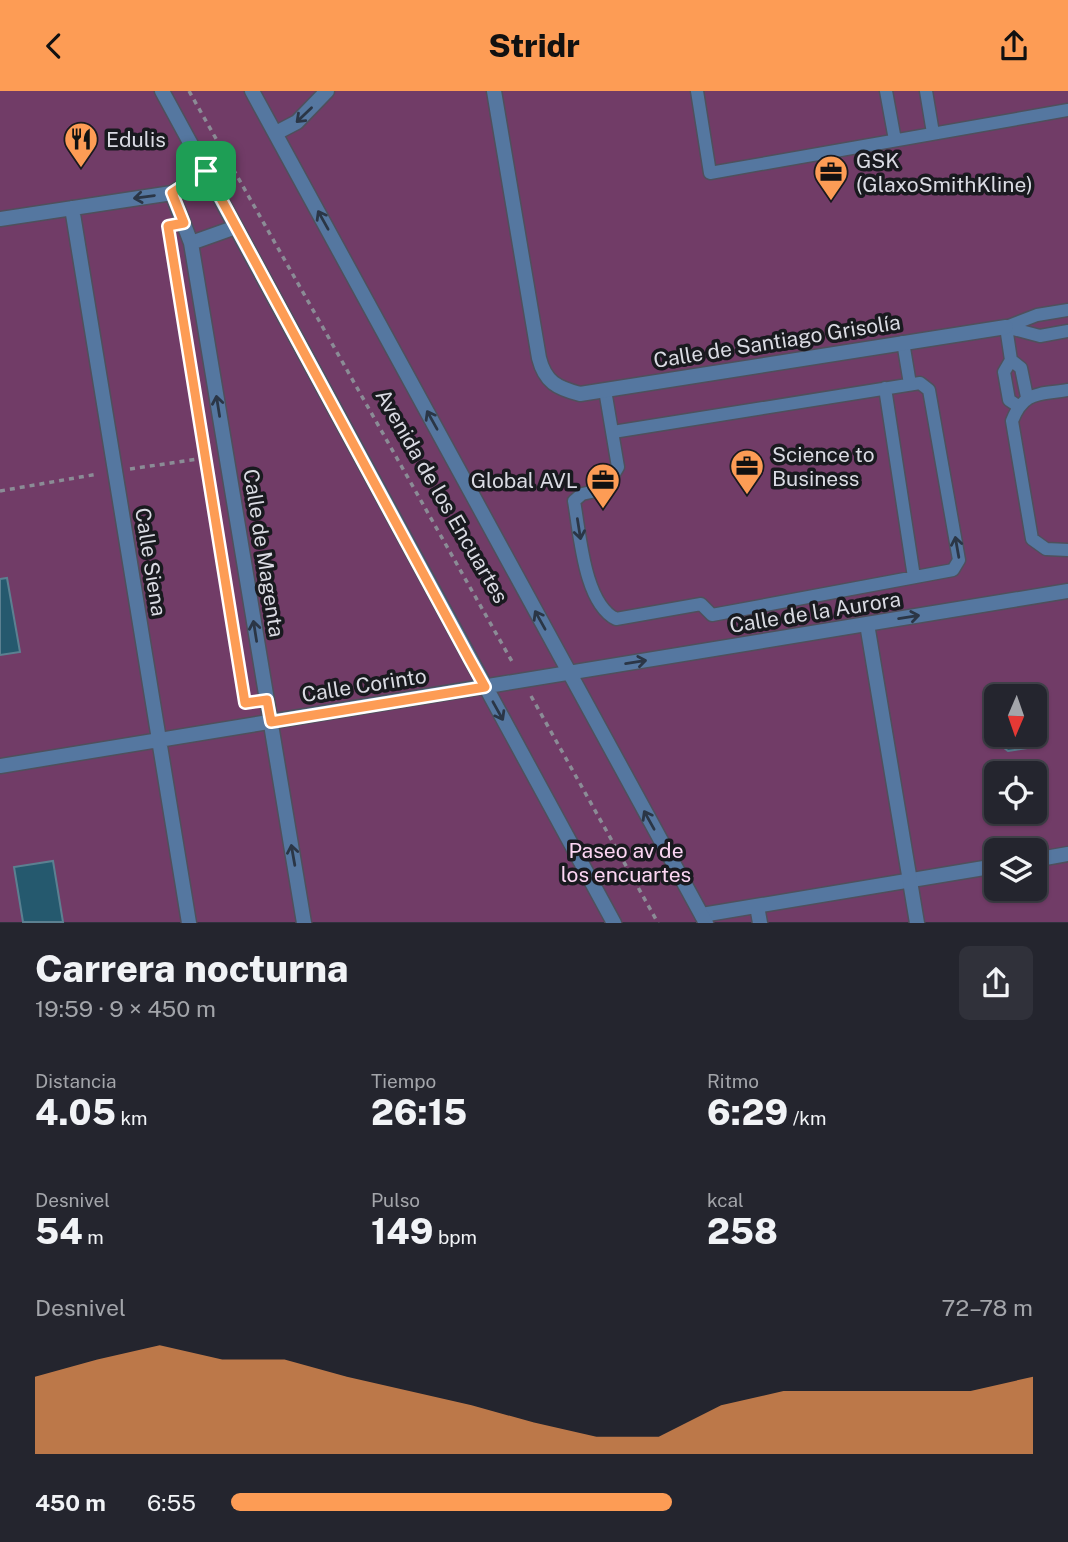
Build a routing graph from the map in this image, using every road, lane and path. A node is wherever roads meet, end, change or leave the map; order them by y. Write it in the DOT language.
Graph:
graph roads {
  1 [pos="162,91"];
  2 [pos="189,91"];
  3 [pos="252,91"];
  4 [pos="327,91"];
  5 [pos="494,91"];
  6 [pos="696,91"];
  7 [pos="886,91"];
  8 [pos="926,91"];
  9 [pos="1068,110"];
  10 [pos="276,133"];
  11 [pos="933,133"];
  12 [pos="895,141"];
  13 [pos="206,171"];
  14 [pos="172,193"];
  15 [pos="72,208"];
  16 [pos="0,219"];
  17 [pos="236,227"];
  18 [pos="170,240"];
  19 [pos="191,243"];
  20 [pos="1068,310"];
  21 [pos="1006,327"];
  22 [pos="1068,331"];
  23 [pos="904,342"];
  24 [pos="1011,360"];
  25 [pos="910,384"];
  26 [pos="885,388"];
  27 [pos="606,390"];
  28 [pos="1068,390"];
  29 [pos="1022,401"];
  30 [pos="612,432"];
  31 [pos="1068,549"];
  32 [pos="914,577"];
  33 [pos="1068,591"];
  34 [pos="867,624"];
  35 [pos="569,673"];
  36 [pos="523,680"];
  37 [pos="485,687"];
  38 [pos="267,700"];
  39 [pos="271,722"];
  40 [pos="159,741"];
  41 [pos="0,766"];
  42 [pos="1068,854"];
  43 [pos="1047,858"];
  44 [pos="984,868"];
  45 [pos="910,881"];
  46 [pos="757,906"];
  47 [pos="704,919"];
  48 [pos="190,922"];
  49 [pos="304,922"];
  50 [pos="614,922"];
  51 [pos="658,922"];
  52 [pos="760,922"];
  53 [pos="917,922"];
  1 -- 13 [label="street"];
  2 -- 36 [label="path, Avenida de los Encuartes"];
  3 -- 10 [label="street, Avenida de los Encuartes"];
  4 -- 10 [label="street, one-way"];
  5 -- 27 [label="street, Calle de Santiago Grisolía"];
  6 -- 12 [label="lane"];
  7 -- 12 [label="lane"];
  8 -- 11 [label="lane"];
  9 -- 11 [label="lane"];
  35 -- 10 [label="street, Avenida de los Encuartes, one-way"];
  11 -- 12 [label="lane"];
  13 -- 14 [label="street"];
  13 -- 17 [label="street"];
  14 -- 15 [label="street, one-way"];
  14 -- 19 [label="street, Calle de Magenta"];
  15 -- 16 [label="street"];
  15 -- 40 [label="street, Calle Siena"];
  17 -- 19 [label="street"];
  17 -- 37 [label="street"];
  18 -- 38 [label="path"];
  38 -- 19 [label="street, Calle de Magenta, one-way"];
  20 -- 21 [label="lane"];
  21 -- 22 [label="lane"];
  21 -- 23 [label="street, Calle de Santiago Grisolía"];
  21 -- 24 [label="lane"];
  23 -- 25 [label="lane"];
  23 -- 27 [label="street, Calle de Santiago Grisolía"];
  24 -- 29 [label="lane"];
  24 -- 29 [label="lane"];
  25 -- 26 [label="lane"];
  32 -- 25 [label="lane, one-way"];
  26 -- 30 [label="lane"];
  26 -- 32 [label="lane"];
  27 -- 30 [label="lane"];
  28 -- 29 [label="lane"];
  29 -- 31 [label="lane"];
  30 -- 32 [label="lane, one-way"];
  34 -- 33 [label="street, Calle de la Aurora, one-way"];
  35 -- 34 [label="street, Calle de la Aurora, one-way"];
  34 -- 45 [label="street"];
  35 -- 36 [label="street, Calle Corinto"];
  47 -- 35 [label="street, Avenida de los Encuartes, one-way"];
  36 -- 37 [label="street, Calle Corinto"];
  36 -- 51 [label="path, Avenida de los Encuartes"];
  37 -- 39 [label="street, Calle Corinto"];
  37 -- 50 [label="street, one-way"];
  38 -- 39 [label="street, Calle de Magenta"];
  39 -- 40 [label="street, Calle Corinto"];
  49 -- 39 [label="street, Calle de Magenta, one-way"];
  40 -- 41 [label="street, Calle Corinto"];
  40 -- 48 [label="street, Calle Siena"];
  42 -- 43 [label="street"];
  44 -- 45 [label="street"];
  45 -- 46 [label="street"];
  45 -- 53 [label="street"];
  46 -- 47 [label="street"];
  46 -- 52 [label="street"];
}
